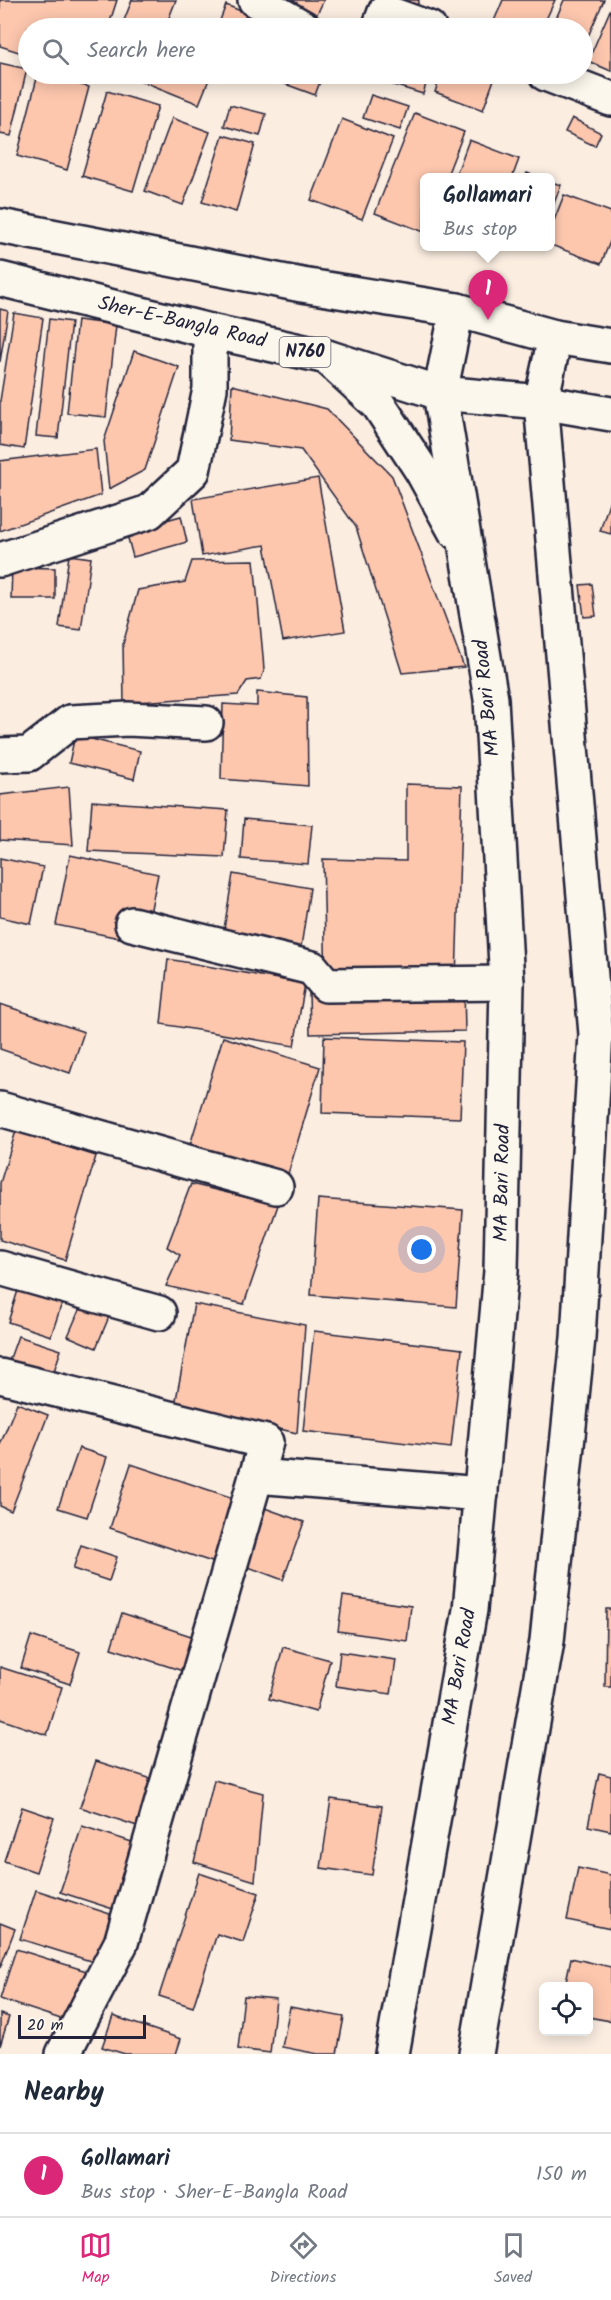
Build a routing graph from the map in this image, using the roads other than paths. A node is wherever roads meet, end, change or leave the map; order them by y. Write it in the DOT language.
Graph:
graph roads {
  1 [pos="255,0"];
  2 [pos="286,18"];
  3 [pos="383,18"];
  4 [pos="402,18"];
  5 [pos="572,84"];
  6 [pos="611,99"];
  7 [pos="0,226"];
  8 [pos="0,279"];
  9 [pos="457,310"];
  10 [pos="210,331"];
  11 [pos="555,337"];
  12 [pos="611,346"];
  13 [pos="327,357"];
  14 [pos="440,393"];
  15 [pos="541,402"];
  16 [pos="611,414"];
  17 [pos="468,556"];
  18 [pos="0,561"];
  19 [pos="206,723"];
  20 [pos="0,755"];
  21 [pos="132,924"];
  22 [pos="507,983"];
  23 [pos="0,1109"];
  24 [pos="276,1187"];
  25 [pos="0,1268"];
  26 [pos="159,1313"];
  27 [pos="0,1376"];
  28 [pos="256,1476"];
  29 [pos="481,1494"];
  30 [pos="63,2054"];
  31 [pos="392,2054"];
  32 [pos="476,2054"];
  1 -- 2 [label="main road"];
  3 -- 4 [label="main road"];
  5 -- 6 [label="main road"];
  7 -- 9 [label="main road"];
  8 -- 10 [label="main road, Sher-E-Bangla Road / N760"];
  9 -- 11 [label="main road"];
  9 -- 14 [label="main road, MA Bari Road"];
  10 -- 13 [label="main road, Sher-E-Bangla Road / N760"];
  10 -- 18 [label="main road"];
  11 -- 12 [label="main road"];
  11 -- 15 [label="main road"];
  13 -- 14 [label="main road, Sher-E-Bangla Road / N760"];
  13 -- 17 [label="main road"];
  14 -- 15 [label="main road, Sher-E-Bangla Road / N760"];
  14 -- 17 [label="main road, MA Bari Road"];
  15 -- 16 [label="main road, Sher-E-Bangla Road / N760"];
  15 -- 32 [label="main road"];
  17 -- 22 [label="main road, MA Bari Road"];
  19 -- 20 [label="main road"];
  21 -- 22 [label="main road"];
  22 -- 29 [label="main road, MA Bari Road"];
  23 -- 24 [label="main road"];
  25 -- 26 [label="main road"];
  27 -- 28 [label="main road"];
  28 -- 29 [label="main road"];
  28 -- 30 [label="main road"];
  29 -- 31 [label="main road, MA Bari Road"];
}
